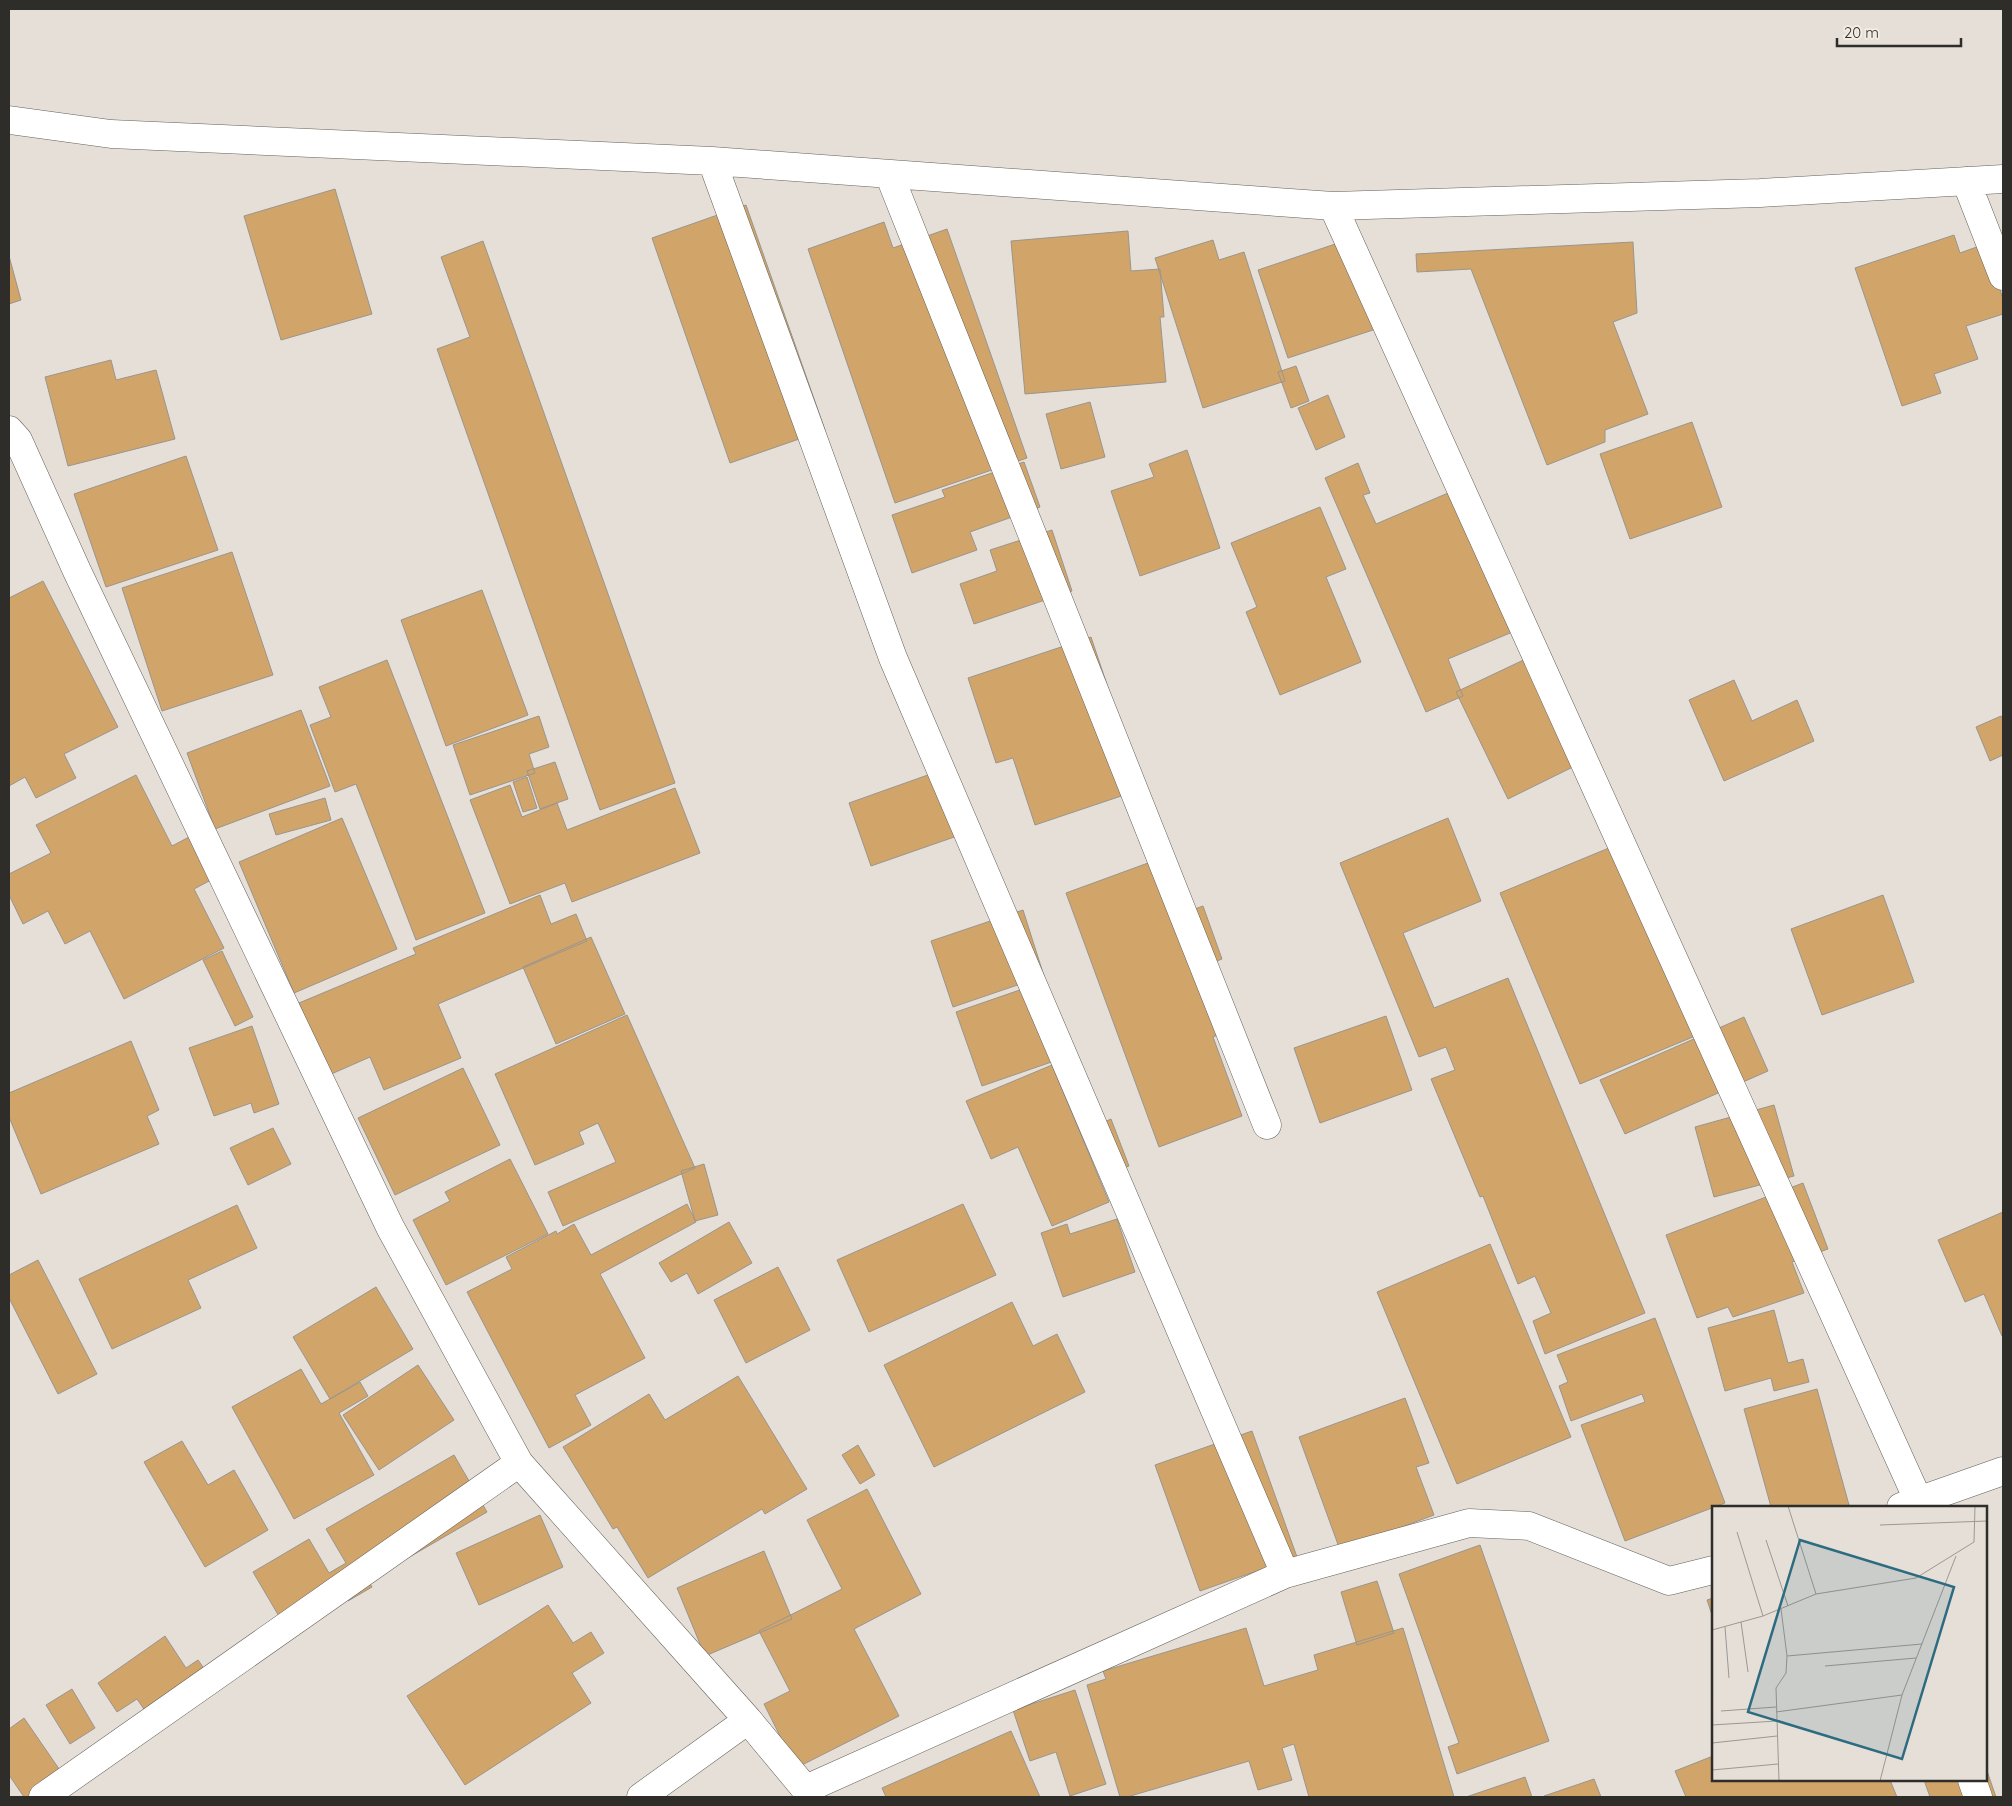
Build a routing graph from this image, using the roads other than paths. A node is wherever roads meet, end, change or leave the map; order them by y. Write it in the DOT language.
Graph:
graph roads {
  1 [pos="9,120"];
  2 [pos="712,162"];
  3 [pos="889,174"];
  4 [pos="2003,179"];
  5 [pos="1966,181"];
  6 [pos="1333,206"];
  7 [pos="2003,276"];
  8 [pos="9,430"];
  9 [pos="1267,1125"];
  10 [pos="519,1463"];
  11 [pos="2003,1472"];
  12 [pos="1910,1504"];
  13 [pos="1712,1570"];
  14 [pos="1284,1574"];
  15 [pos="748,1720"];
  16 [pos="1972,1781"];
  17 [pos="809,1793"];
  18 [pos="43,1797"];
  19 [pos="641,1797"];
  20 [pos="1978,1797"];
  1 -- 2 [label="street"];
  2 -- 3 [label="street"];
  2 -- 14 [label="street"];
  3 -- 6 [label="street"];
  3 -- 9 [label="street"];
  4 -- 5 [label="street"];
  5 -- 6 [label="street"];
  5 -- 7 [label="street"];
  6 -- 12 [label="street"];
  8 -- 10 [label="street"];
  10 -- 15 [label="street"];
  10 -- 18 [label="street"];
  11 -- 12 [label="street"];
  13 -- 14 [label="street"];
  14 -- 17 [label="street"];
  15 -- 17 [label="street"];
  15 -- 19 [label="street"];
  16 -- 20 [label="street"];
}
